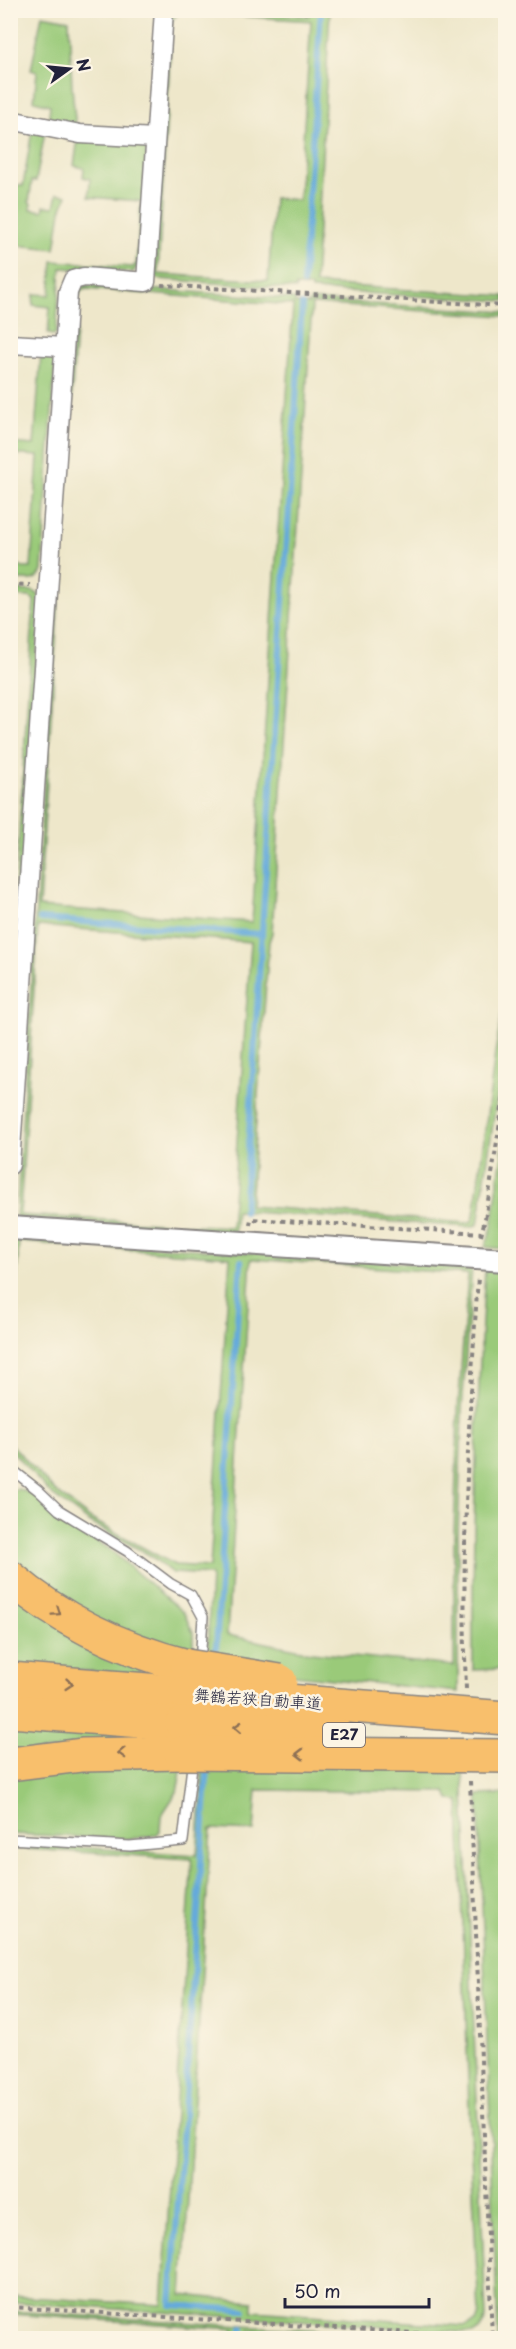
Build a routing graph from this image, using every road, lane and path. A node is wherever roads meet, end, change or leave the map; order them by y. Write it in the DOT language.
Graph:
graph roads {
  1 [pos="164,10"];
  2 [pos="277,10"];
  3 [pos="306,13"];
  4 [pos="10,120"];
  5 [pos="155,138"];
  6 [pos="146,282"];
  7 [pos="506,306"];
  8 [pos="10,344"];
  9 [pos="64,347"];
  10 [pos="506,1082"];
  11 [pos="10,1165"];
  12 [pos="10,1228"];
  13 [pos="481,1233"];
  14 [pos="480,1242"];
  15 [pos="247,1244"];
  16 [pos="506,1260"];
  17 [pos="478,1276"];
  18 [pos="10,1468"];
  19 [pos="10,1577"];
  20 [pos="10,1679"];
  21 [pos="466,1697"];
  22 [pos="506,1702"];
  23 [pos="191,1710"];
  24 [pos="10,1711"];
  25 [pos="506,1718"];
  26 [pos="506,1747"];
  27 [pos="506,1756"];
  28 [pos="10,1764"];
  29 [pos="470,1776"];
  30 [pos="10,1839"];
  31 [pos="10,2307"];
  32 [pos="492,2338"];
  1 -- 5 [label="street"];
  2 -- 3 [label="path"];
  4 -- 5 [label="street"];
  5 -- 6 [label="street"];
  6 -- 7 [label="path"];
  6 -- 9 [label="street"];
  8 -- 9 [label="street"];
  9 -- 11 [label="street"];
  10 -- 13 [label="path"];
  12 -- 15 [label="street"];
  13 -- 14 [label="path"];
  13 -- 15 [label="path"];
  15 -- 16 [label="street"];
  17 -- 21 [label="path"];
  18 -- 23 [label="lane"];
  19 -- 23 [label="highway, one-way"];
  20 -- 23 [label="highway, 舞鶴若狭自動車道 / E27, one-way"];
  22 -- 23 [label="highway, bridge"];
  23 -- 24 [label="highway, 舞鶴若狭自動車道 / E27"];
  23 -- 25 [label="highway, 舞鶴若狭自動車道 / E27, bridge"];
  26 -- 23 [label="highway, 舞鶴若狭自動車道 / E27, one-way, bridge"];
  27 -- 23 [label="highway, one-way, bridge"];
  23 -- 28 [label="highway, one-way"];
  23 -- 30 [label="lane"];
  29 -- 32 [label="path"];
  31 -- 32 [label="path"];
}
